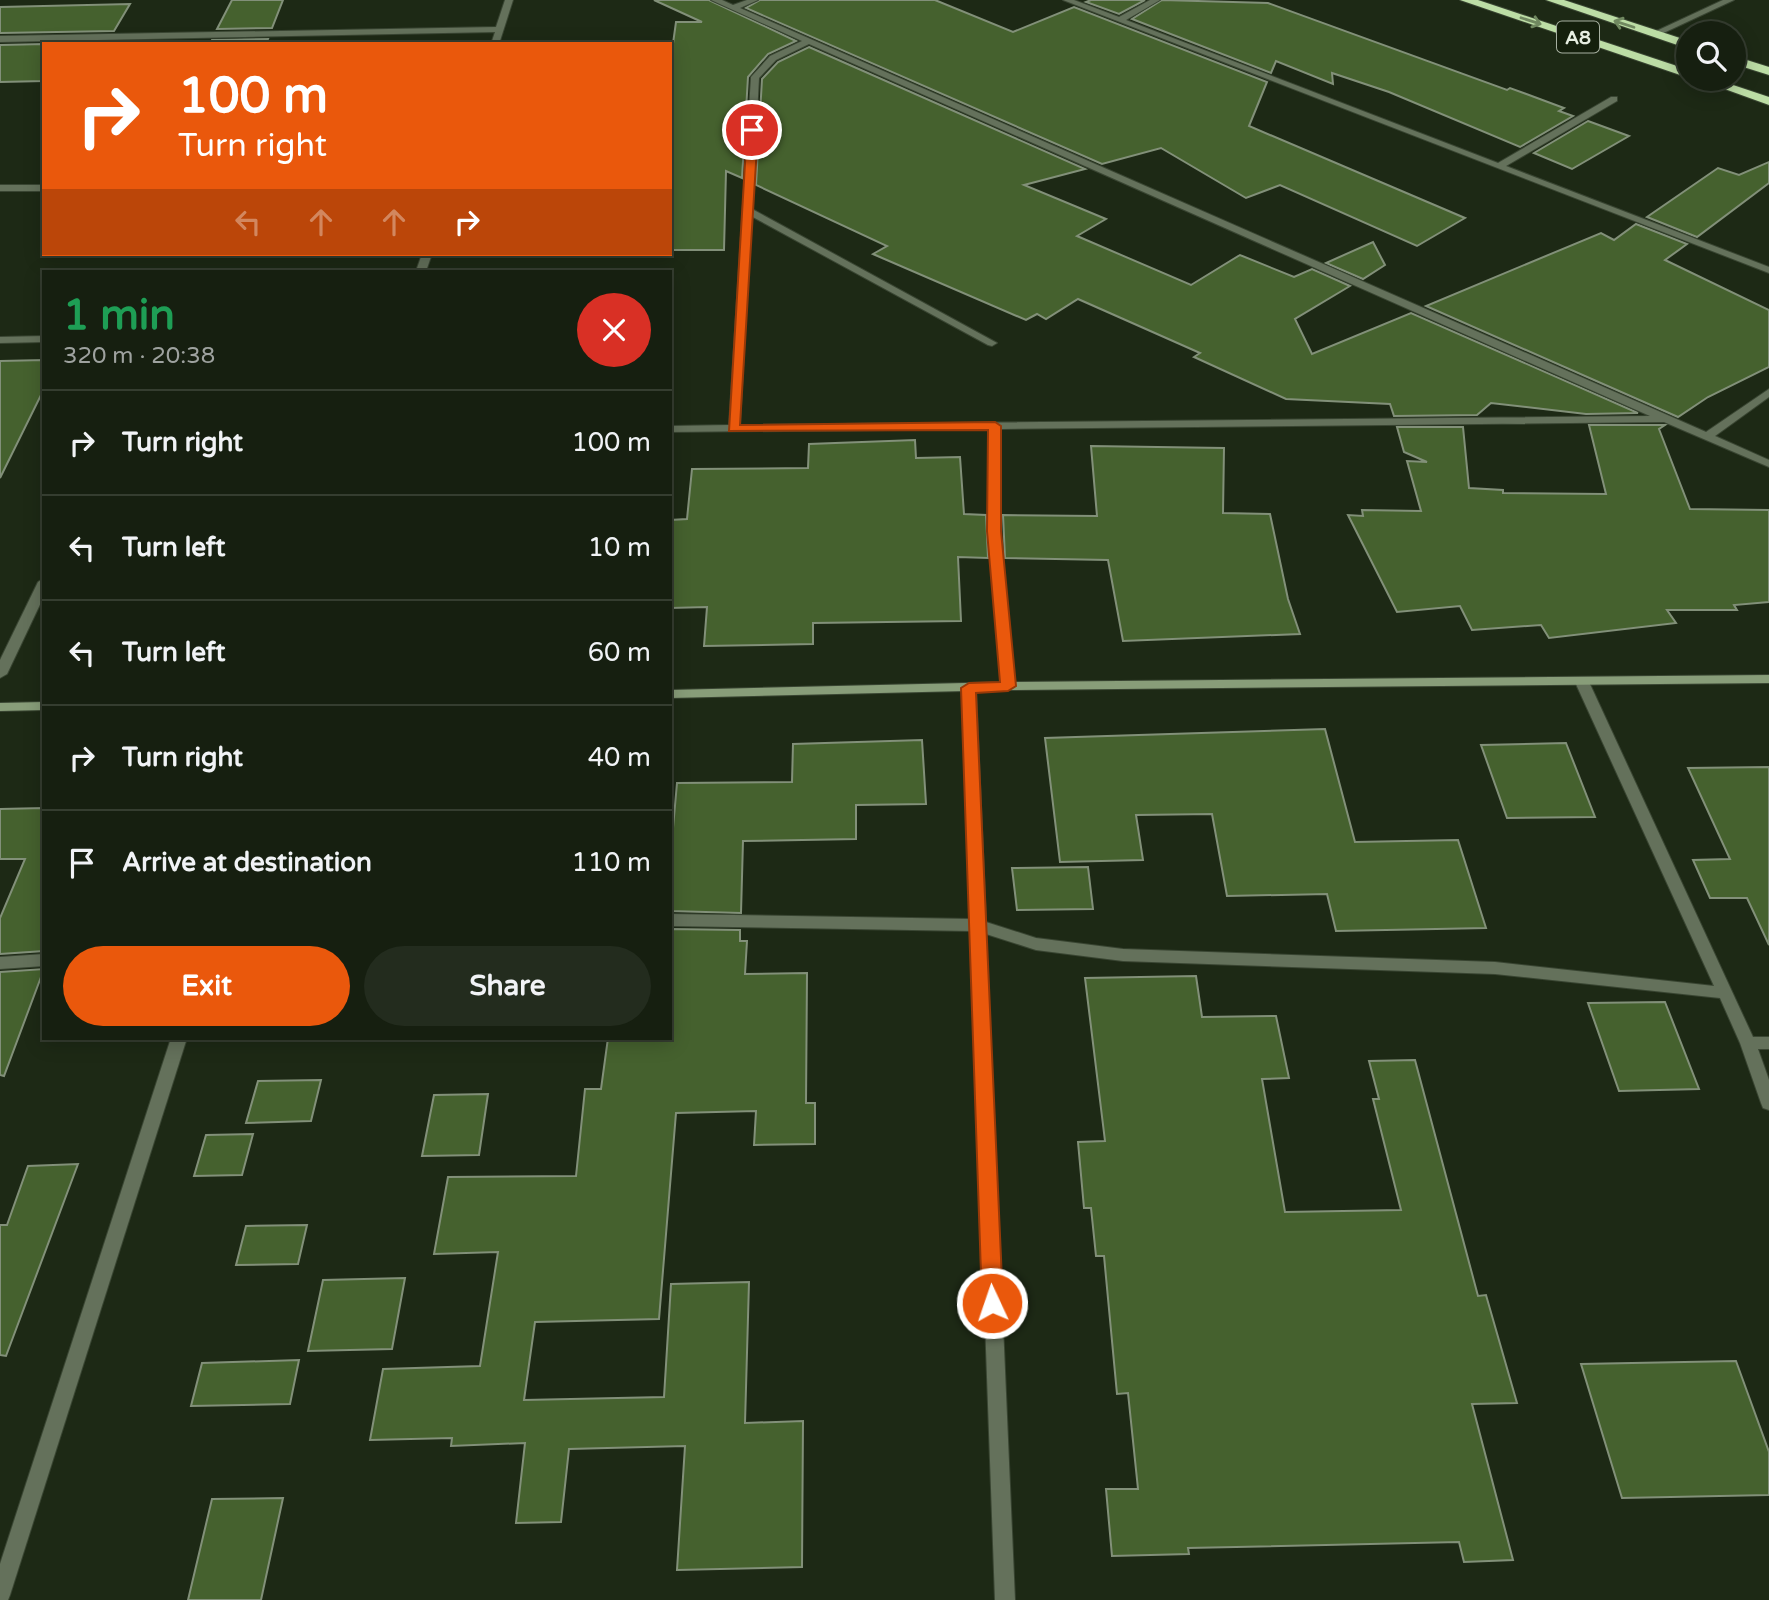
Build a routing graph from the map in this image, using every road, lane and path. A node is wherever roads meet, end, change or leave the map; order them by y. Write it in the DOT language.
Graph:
graph roads {
  1 [pos="509,0"];
  2 [pos="715,0"];
  3 [pos="754,0"];
  4 [pos="1067,0"];
  5 [pos="1156,0"];
  6 [pos="1466,0"];
  7 [pos="1552,0"];
  8 [pos="1730,0"];
  9 [pos="733,8"];
  10 [pos="1120,20"];
  11 [pos="500,29"];
  12 [pos="1654,34"];
  13 [pos="0,39"];
  14 [pos="1676,41"];
  15 [pos="496,42"];
  16 [pos="807,42"];
  17 [pos="1746,64"];
  18 [pos="1676,70"];
  19 [pos="1769,71"];
  20 [pos="1739,91"];
  21 [pos="1614,99"];
  22 [pos="1769,101"];
  23 [pos="1499,166"];
  24 [pos="0,188"];
  25 [pos="42,188"];
  26 [pos="749,211"];
  27 [pos="1769,270"];
  28 [pos="42,339"];
  29 [pos="0,340"];
  30 [pos="992,343"];
  31 [pos="1769,392"];
  32 [pos="1669,419"];
  33 [pos="995,426"];
  34 [pos="734,428"];
  35 [pos="672,429"];
  36 [pos="1708,436"];
  37 [pos="1769,464"];
  38 [pos="42,586"];
  39 [pos="0,674"];
  40 [pos="1769,679"];
  41 [pos="1582,682"];
  42 [pos="1008,686"];
  43 [pos="969,688"];
  44 [pos="672,694"];
  45 [pos="42,706"];
  46 [pos="0,707"];
  47 [pos="672,919"];
  48 [pos="976,925"];
  49 [pos="42,960"];
  50 [pos="0,963"];
  51 [pos="1725,993"];
  52 [pos="178,1040"];
  53 [pos="1748,1043"];
  54 [pos="1769,1043"];
  55 [pos="1769,1103"];
  56 [pos="0,1595"];
  57 [pos="1005,1600"];
  1 -- 11 [label="street"];
  2 -- 9 [label="street"];
  3 -- 9 [label="street"];
  4 -- 10 [label="street"];
  5 -- 10 [label="street"];
  6 -- 18 [label="highway, A8, one-way"];
  12 -- 7 [label="highway, A8, one-way"];
  8 -- 12 [label="street"];
  9 -- 16 [label="street"];
  10 -- 23 [label="street"];
  11 -- 13 [label="street"];
  11 -- 15 [label="street"];
  12 -- 14 [label="highway, A8"];
  16 -- 26 [label="street"];
  16 -- 32 [label="street"];
  17 -- 19 [label="highway"];
  20 -- 22 [label="highway"];
  21 -- 23 [label="street"];
  23 -- 27 [label="street"];
  24 -- 25 [label="street"];
  26 -- 30 [label="street"];
  26 -- 34 [label="street"];
  28 -- 29 [label="street"];
  31 -- 36 [label="street"];
  32 -- 33 [label="street"];
  32 -- 36 [label="street"];
  33 -- 34 [label="street"];
  33 -- 42 [label="street"];
  34 -- 35 [label="street"];
  36 -- 37 [label="street"];
  38 -- 39 [label="street"];
  40 -- 41 [label="main road"];
  41 -- 42 [label="main road"];
  41 -- 51 [label="street"];
  42 -- 43 [label="main road"];
  43 -- 44 [label="main road"];
  43 -- 48 [label="street"];
  45 -- 46 [label="main road"];
  47 -- 48 [label="street"];
  48 -- 51 [label="street"];
  48 -- 57 [label="street"];
  49 -- 50 [label="street"];
  51 -- 53 [label="street"];
  52 -- 56 [label="street"];
  53 -- 54 [label="street"];
  53 -- 55 [label="street"];
}
